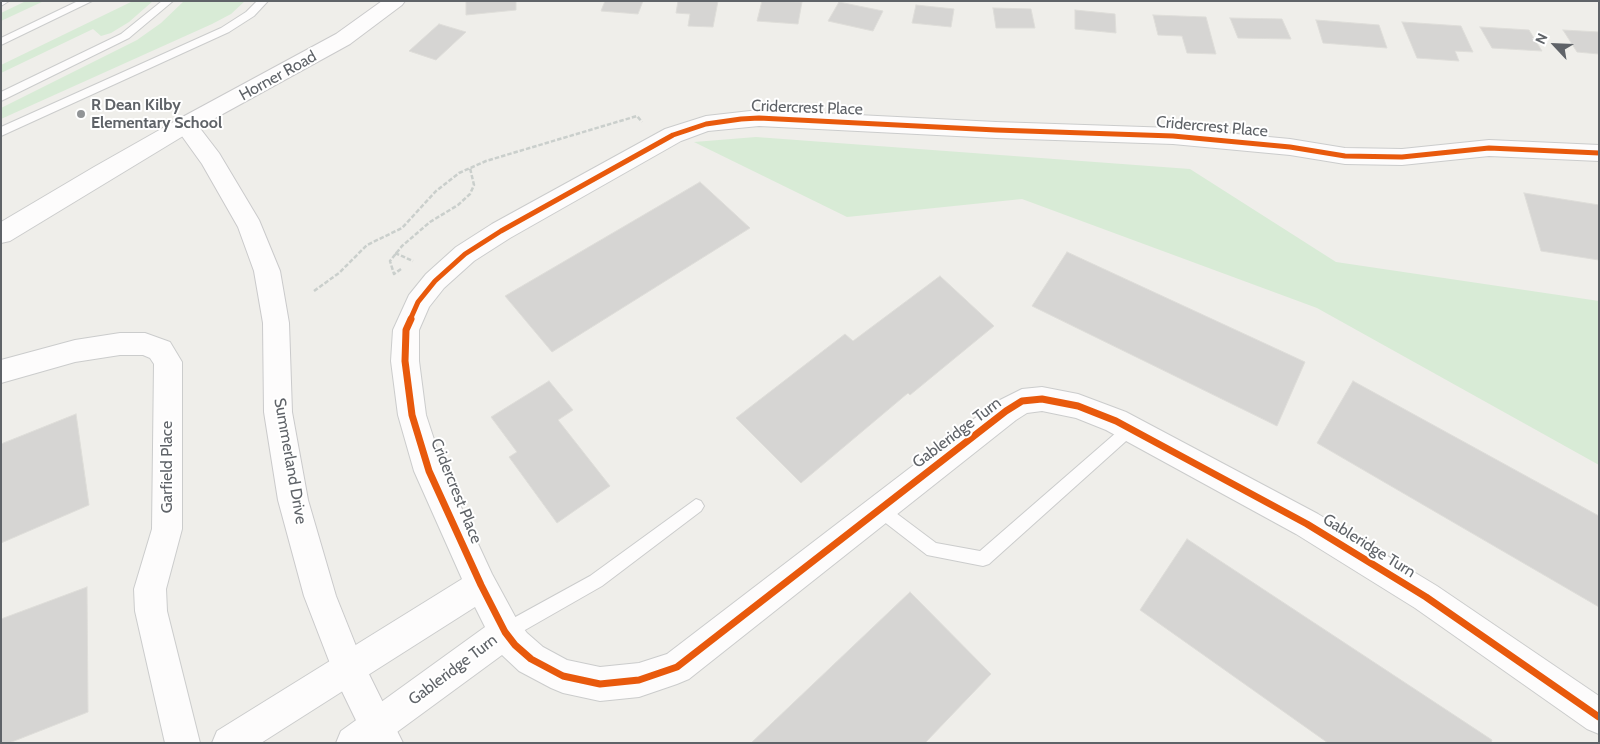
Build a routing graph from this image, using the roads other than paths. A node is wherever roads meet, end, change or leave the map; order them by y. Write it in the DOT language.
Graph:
graph roads {
  1 [pos="87,1"];
  2 [pos="168,1"];
  3 [pos="263,1"];
  4 [pos="395,1"];
  5 [pos="1,42"];
  6 [pos="1,98"];
  7 [pos="185,125"];
  8 [pos="1,132"];
  9 [pos="1599,153"];
  10 [pos="1,234"];
  11 [pos="1,372"];
  12 [pos="1130,429"];
  13 [pos="696,506"];
  14 [pos="879,509"];
  15 [pos="481,585"];
  16 [pos="505,632"];
  17 [pos="348,667"];
  18 [pos="1599,717"];
  19 [pos="372,737"];
  20 [pos="183,743"];
  21 [pos="229,743"];
  1 -- 5 [label="lane"];
  2 -- 6 [label="lane"];
  3 -- 8 [label="lane"];
  4 -- 7 [label="street, Horner Road"];
  7 -- 10 [label="street, Horner Road"];
  7 -- 17 [label="street, Summerland Drive"];
  9 -- 15 [label="street, Cridercrest Place"];
  11 -- 20 [label="street, Garfield Place"];
  12 -- 14 [label="street, Gableridge Turn"];
  12 -- 14 [label="lane"];
  12 -- 18 [label="street, Gableridge Turn"];
  13 -- 16 [label="lane"];
  14 -- 16 [label="street, Gableridge Turn"];
  15 -- 16 [label="street, Cridercrest Place"];
  15 -- 17 [label="street"];
  16 -- 19 [label="street, Gableridge Turn"];
  17 -- 19 [label="street, Summerland Drive"];
  17 -- 21 [label="street"];
}
